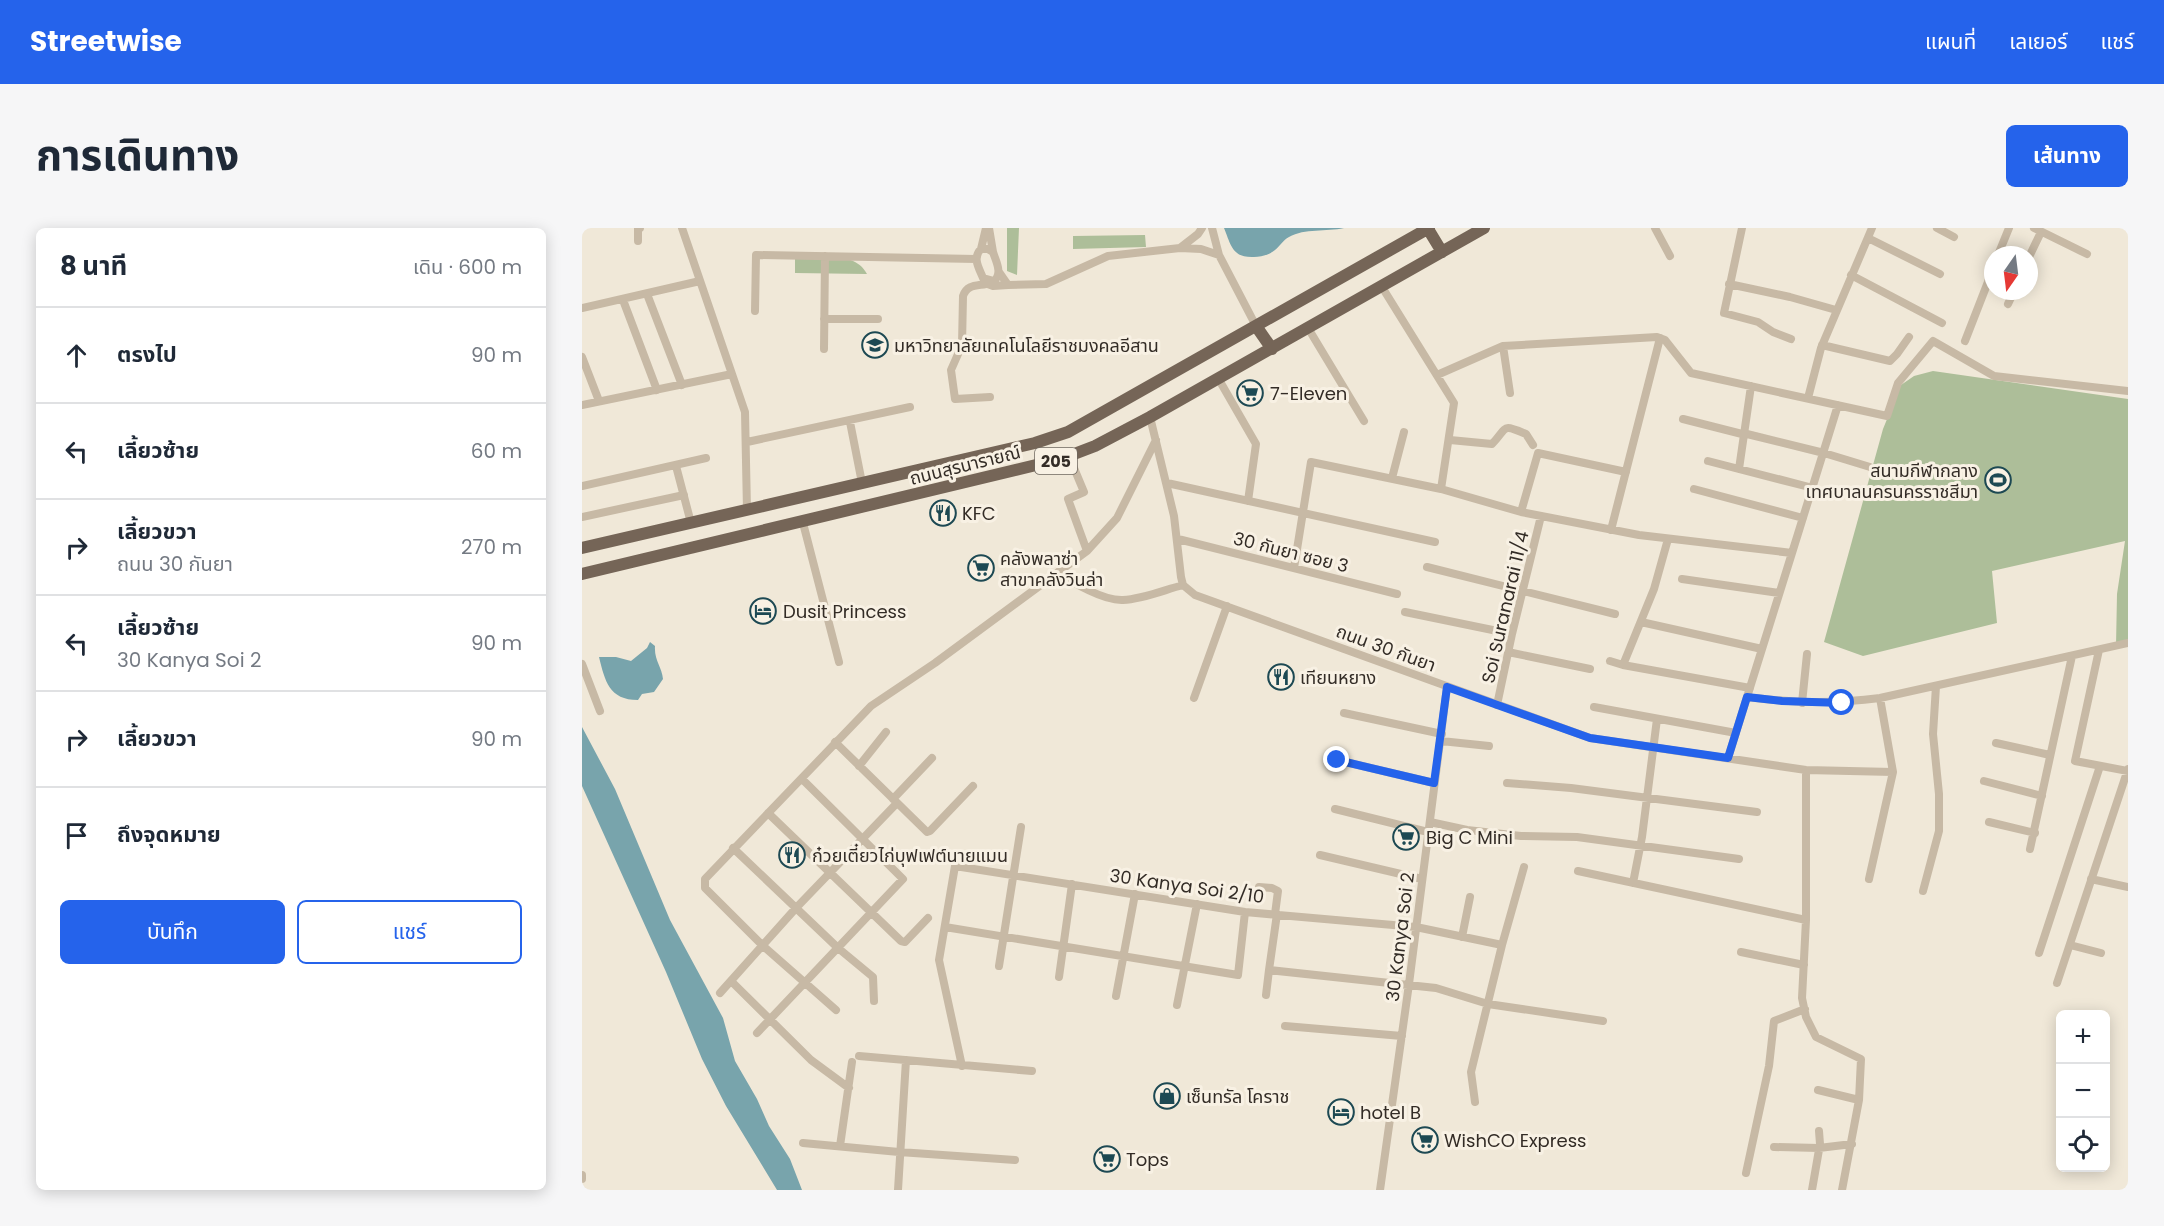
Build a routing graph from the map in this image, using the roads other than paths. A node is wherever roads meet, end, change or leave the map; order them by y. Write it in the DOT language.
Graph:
graph roads {
  1 [pos="640,228"];
  2 [pos="682,228"];
  3 [pos="987,228"];
  4 [pos="1202,228"];
  5 [pos="1212,228"];
  6 [pos="1428,228"];
  7 [pos="1484,228"];
  8 [pos="1655,228"];
  9 [pos="1742,228"];
  10 [pos="1872,228"];
  11 [pos="1936,228"];
  12 [pos="2009,228"];
  13 [pos="2037,230"];
  14 [pos="1954,237"];
  15 [pos="1868,238"];
  16 [pos="638,241"];
  17 [pos="2002,246"];
  18 [pos="2032,246"];
  19 [pos="1180,248"];
  20 [pos="981,249"];
  21 [pos="993,252"];
  22 [pos="1442,252"];
  23 [pos="2087,254"];
  24 [pos="1218,255"];
  25 [pos="825,256"];
  26 [pos="1670,256"];
  27 [pos="976,259"];
  28 [pos="999,272"];
  29 [pos="1940,274"];
  30 [pos="1851,275"];
  31 [pos="700,281"];
  32 [pos="984,281"];
  33 [pos="1729,284"];
  34 [pos="1008,285"];
  35 [pos="1382,286"];
  36 [pos="1984,292"];
  37 [pos="647,294"];
  38 [pos="623,300"];
  39 [pos="2010,300"];
  40 [pos="2008,304"];
  41 [pos="582,308"];
  42 [pos="1836,310"];
  43 [pos="755,311"];
  44 [pos="824,319"];
  45 [pos="878,319"];
  46 [pos="1942,323"];
  47 [pos="1256,326"];
  48 [pos="1308,328"];
  49 [pos="1909,337"];
  50 [pos="1660,338"];
  51 [pos="1791,339"];
  52 [pos="1965,341"];
  53 [pos="1822,345"];
  54 [pos="1503,346"];
  55 [pos="824,349"];
  56 [pos="1272,349"];
  57 [pos="582,357"];
  58 [pos="732,374"];
  59 [pos="1437,375"];
  60 [pos="1218,378"];
  61 [pos="682,385"];
  62 [pos="1751,386"];
  63 [pos="657,390"];
  64 [pos="2128,391"];
  65 [pos="1510,393"];
  66 [pos="990,397"];
  67 [pos="1808,398"];
  68 [pos="599,401"];
  69 [pos="582,405"];
  70 [pos="1838,405"];
  71 [pos="910,407"];
  72 [pos="1150,417"];
  73 [pos="1683,419"];
  74 [pos="850,422"];
  75 [pos="1364,422"];
  76 [pos="1404,432"];
  77 [pos="1742,434"];
  78 [pos="1156,440"];
  79 [pos="1450,440"];
  80 [pos="747,442"];
  81 [pos="1533,445"];
  82 [pos="1824,453"];
  83 [pos="1069,456"];
  84 [pos="706,458"];
  85 [pos="1708,461"];
  86 [pos="676,466"];
  87 [pos="1870,467"];
  88 [pos="1739,469"];
  89 [pos="1626,472"];
  90 [pos="1392,478"];
  91 [pos="862,483"];
  92 [pos="1167,483"];
  93 [pos="582,486"];
  94 [pos="1813,488"];
  95 [pos="1441,489"];
  96 [pos="1694,489"];
  97 [pos="684,495"];
  98 [pos="1248,501"];
  99 [pos="747,510"];
  100 [pos="1521,512"];
  101 [pos="1302,513"];
  102 [pos="1541,516"];
  103 [pos="582,517"];
  104 [pos="1803,518"];
  105 [pos="691,523"];
  106 [pos="803,523"];
  107 [pos="1611,530"];
  108 [pos="1178,539"];
  109 [pos="1668,539"];
  110 [pos="1435,542"];
  111 [pos="582,548"];
  112 [pos="1087,551"];
  113 [pos="1792,553"];
  114 [pos="1427,567"];
  115 [pos="1294,568"];
  116 [pos="1058,572"];
  117 [pos="582,574"];
  118 [pos="1682,579"];
  119 [pos="1184,585"];
  120 [pos="1522,592"];
  121 [pos="1779,593"];
  122 [pos="1397,594"];
  123 [pos="1227,606"];
  124 [pos="1405,612"];
  125 [pos="1616,614"];
  126 [pos="1641,622"];
  127 [pos="1512,634"];
  128 [pos="2128,643"];
  129 [pos="1762,649"];
  130 [pos="2099,650"];
  131 [pos="1508,652"];
  132 [pos="1807,654"];
  133 [pos="2072,656"];
  134 [pos="1610,661"];
  135 [pos="839,662"];
  136 [pos="582,664"];
  137 [pos="1623,665"];
  138 [pos="1590,669"];
  139 [pos="1936,686"];
  140 [pos="1447,687"];
  141 [pos="1748,693"];
  142 [pos="1194,698"];
  143 [pos="1880,698"];
  144 [pos="1802,703"];
  145 [pos="1497,705"];
  146 [pos="1594,707"];
  147 [pos="600,711"];
  148 [pos="1344,713"];
  149 [pos="1658,719"];
  150 [pos="886,732"];
  151 [pos="1736,733"];
  152 [pos="1441,737"];
  153 [pos="835,742"];
  154 [pos="1996,743"];
  155 [pos="1489,746"];
  156 [pos="1653,747"];
  157 [pos="2050,755"];
  158 [pos="932,758"];
  159 [pos="1728,758"];
  160 [pos="1337,760"];
  161 [pos="860,766"];
  162 [pos="2100,766"];
  163 [pos="1806,770"];
  164 [pos="2128,770"];
  165 [pos="1893,772"];
  166 [pos="802,779"];
  167 [pos="1984,781"];
  168 [pos="1434,783"];
  169 [pos="1507,783"];
  170 [pos="973,786"];
  171 [pos="2042,796"];
  172 [pos="1647,797"];
  173 [pos="895,801"];
  174 [pos="1335,809"];
  175 [pos="1757,812"];
  176 [pos="768,813"];
  177 [pos="1430,822"];
  178 [pos="1989,822"];
  179 [pos="1021,827"];
  180 [pos="1428,832"];
  181 [pos="2035,833"];
  182 [pos="864,839"];
  183 [pos="1640,844"];
  184 [pos="733,848"];
  185 [pos="2030,849"];
  186 [pos="1320,855"];
  187 [pos="1739,859"];
  188 [pos="1524,867"];
  189 [pos="1578,871"];
  190 [pos="830,874"];
  191 [pos="1013,875"];
  192 [pos="1422,879"];
  193 [pos="1869,879"];
  194 [pos="2091,879"];
  195 [pos="1633,883"];
  196 [pos="1072,884"];
  197 [pos="1259,887"];
  198 [pos="2128,887"];
  199 [pos="1923,891"];
  200 [pos="1135,894"];
  201 [pos="1470,897"];
  202 [pos="1197,904"];
  203 [pos="796,908"];
  204 [pos="1245,912"];
  205 [pos="871,913"];
  206 [pos="1276,914"];
  207 [pos="928,918"];
  208 [pos="1806,920"];
  209 [pos="945,927"];
  210 [pos="1416,927"];
  211 [pos="1004,937"];
  212 [pos="1462,937"];
  213 [pos="762,945"];
  214 [pos="1502,945"];
  215 [pos="2070,945"];
  216 [pos="1063,947"];
  217 [pos="838,948"];
  218 [pos="1741,952"];
  219 [pos="2039,953"];
  220 [pos="2101,953"];
  221 [pos="1122,956"];
  222 [pos="1804,965"];
  223 [pos="999,966"];
  224 [pos="1184,966"];
  225 [pos="1269,970"];
  226 [pos="1059,977"];
  227 [pos="730,981"];
  228 [pos="2057,983"];
  229 [pos="805,984"];
  230 [pos="1409,984"];
  231 [pos="720,993"];
  232 [pos="1266,995"];
  233 [pos="1116,996"];
  234 [pos="874,1002"];
  235 [pos="1488,1004"];
  236 [pos="1177,1005"];
  237 [pos="1805,1009"];
  238 [pos="836,1010"];
  239 [pos="770,1020"];
  240 [pos="1603,1022"];
  241 [pos="1285,1026"];
  242 [pos="757,1033"];
  243 [pos="1402,1036"];
  244 [pos="859,1056"];
  245 [pos="906,1060"];
  246 [pos="852,1062"];
  247 [pos="962,1066"];
  248 [pos="1032,1071"];
  249 [pos="849,1088"];
  250 [pos="1818,1090"];
  251 [pos="1859,1100"];
  252 [pos="1475,1102"];
  253 [pos="1819,1131"];
  254 [pos="803,1143"];
  255 [pos="1852,1144"];
  256 [pos="840,1146"];
  257 [pos="1774,1147"];
  258 [pos="1819,1148"];
  259 [pos="899,1152"];
  260 [pos="1015,1160"];
  261 [pos="1746,1173"];
  262 [pos="898,1190"];
  263 [pos="1380,1190"];
  264 [pos="1812,1190"];
  265 [pos="1842,1190"];
  1 -- 16 [label="street"];
  2 -- 31 [label="street"];
  3 -- 20 [label="street"];
  3 -- 21 [label="street"];
  4 -- 19 [label="street"];
  5 -- 24 [label="street"];
  6 -- 22 [label="main road"];
  6 -- 47 [label="main road, ถนนสุรนารายณ์ / 205"];
  7 -- 22 [label="main road, ถนนสุรนารายณ์ / 205"];
  8 -- 26 [label="street"];
  9 -- 33 [label="street"];
  10 -- 15 [label="street"];
  11 -- 14 [label="street"];
  12 -- 17 [label="street"];
  13 -- 18 [label="street"];
  13 -- 23 [label="street"];
  15 -- 29 [label="street"];
  15 -- 30 [label="street"];
  19 -- 24 [label="street"];
  19 -- 34 [label="street"];
  20 -- 21 [label="street"];
  20 -- 27 [label="street"];
  21 -- 28 [label="street"];
  22 -- 35 [label="main road, ถนนสุรนารายณ์ / 205"];
  24 -- 47 [label="street"];
  25 -- 27 [label="street"];
  25 -- 43 [label="street"];
  25 -- 44 [label="street"];
  27 -- 32 [label="street"];
  28 -- 32 [label="street"];
  28 -- 34 [label="street"];
  30 -- 42 [label="street"];
  30 -- 46 [label="street"];
  31 -- 37 [label="street"];
  31 -- 58 [label="street"];
  32 -- 34 [label="street"];
  32 -- 66 [label="street"];
  33 -- 42 [label="street"];
  33 -- 51 [label="street"];
  35 -- 48 [label="main road, ถนนสุรนารายณ์ / 205"];
  35 -- 59 [label="street"];
  36 -- 52 [label="street"];
  37 -- 38 [label="street"];
  37 -- 61 [label="street"];
  38 -- 41 [label="street"];
  38 -- 63 [label="street"];
  39 -- 40 [label="street"];
  42 -- 53 [label="street"];
  44 -- 45 [label="street"];
  44 -- 55 [label="street"];
  47 -- 56 [label="main road"];
  47 -- 91 [label="main road, ถนนสุรนารายณ์ / 205"];
  48 -- 56 [label="main road, ถนนสุรนารายณ์ / 205"];
  48 -- 75 [label="street"];
  49 -- 53 [label="street"];
  50 -- 54 [label="street"];
  50 -- 62 [label="street"];
  50 -- 89 [label="street"];
  53 -- 67 [label="street"];
  54 -- 59 [label="street"];
  54 -- 65 [label="street"];
  56 -- 60 [label="main road, ถนนสุรนารายณ์ / 205"];
  57 -- 68 [label="street"];
  58 -- 61 [label="street"];
  58 -- 80 [label="street"];
  59 -- 79 [label="street"];
  60 -- 72 [label="main road, ถนนสุรนารายณ์ / 205"];
  60 -- 98 [label="street"];
  61 -- 63 [label="street"];
  62 -- 67 [label="street"];
  62 -- 77 [label="street"];
  63 -- 68 [label="street"];
  64 -- 70 [label="street"];
  67 -- 70 [label="street"];
  68 -- 69 [label="street"];
  70 -- 82 [label="street"];
  71 -- 74 [label="street"];
  72 -- 78 [label="street"];
  72 -- 83 [label="main road, ถนนสุรนารายณ์ / 205"];
  73 -- 77 [label="street"];
  74 -- 80 [label="street"];
  74 -- 91 [label="street"];
  76 -- 90 [label="street"];
  77 -- 82 [label="street"];
  77 -- 88 [label="street"];
  78 -- 92 [label="street"];
  78 -- 112 [label="street"];
  79 -- 81 [label="street"];
  79 -- 95 [label="street"];
  80 -- 99 [label="street"];
  82 -- 87 [label="street"];
  82 -- 94 [label="street"];
  83 -- 106 [label="main road, ถนนสุรนารายณ์ / 205"];
  83 -- 112 [label="street"];
  84 -- 86 [label="street"];
  85 -- 88 [label="street"];
  86 -- 93 [label="street"];
  86 -- 97 [label="street"];
  88 -- 94 [label="street"];
  89 -- 100 [label="street"];
  89 -- 107 [label="street"];
  90 -- 95 [label="street"];
  90 -- 101 [label="street"];
  91 -- 99 [label="main road, ถนนสุรนารายณ์ / 205"];
  92 -- 98 [label="street"];
  92 -- 108 [label="street"];
  94 -- 104 [label="street"];
  95 -- 100 [label="street"];
  96 -- 104 [label="street"];
  97 -- 103 [label="street"];
  97 -- 105 [label="street"];
  98 -- 101 [label="street"];
  99 -- 105 [label="main road, ถนนสุรนารายณ์ / 205"];
  100 -- 102 [label="street"];
  101 -- 110 [label="street"];
  101 -- 115 [label="street"];
  102 -- 107 [label="street"];
  102 -- 120 [label="street, Soi Suranarai 11/4"];
  104 -- 113 [label="street"];
  105 -- 111 [label="main road, ถนนสุรนารายณ์ / 205"];
  106 -- 117 [label="main road, ถนนสุรนารายณ์ / 205"];
  106 -- 135 [label="street"];
  107 -- 109 [label="street"];
  108 -- 115 [label="street, 30 กันยา ซอย 3"];
  108 -- 119 [label="street"];
  109 -- 113 [label="street"];
  109 -- 126 [label="street"];
  112 -- 116 [label="street"];
  113 -- 121 [label="street"];
  114 -- 120 [label="street"];
  115 -- 122 [label="street, 30 กันยา ซอย 3"];
  116 -- 119 [label="street"];
  116 -- 153 [label="street"];
  118 -- 121 [label="street"];
  119 -- 123 [label="street, ถนน 30 กันยา"];
  120 -- 125 [label="street"];
  120 -- 127 [label="street, Soi Suranarai 11/4"];
  121 -- 129 [label="street"];
  123 -- 140 [label="street, ถนน 30 กันยา"];
  123 -- 142 [label="street"];
  124 -- 127 [label="street"];
  126 -- 129 [label="street"];
  126 -- 137 [label="street"];
  127 -- 131 [label="street, Soi Suranarai 11/4"];
  128 -- 130 [label="street"];
  129 -- 141 [label="street"];
  130 -- 133 [label="street"];
  130 -- 162 [label="street"];
  131 -- 138 [label="street"];
  131 -- 145 [label="street, Soi Suranarai 11/4"];
  132 -- 144 [label="street"];
  133 -- 139 [label="street"];
  133 -- 157 [label="street"];
  134 -- 137 [label="street"];
  136 -- 147 [label="street"];
  137 -- 141 [label="street"];
  139 -- 143 [label="street"];
  139 -- 199 [label="street"];
  140 -- 145 [label="street, ถนน 30 กันยา"];
  140 -- 152 [label="street, 30 Kanya Soi 2"];
  141 -- 144 [label="street"];
  141 -- 151 [label="street"];
  143 -- 144 [label="street"];
  143 -- 165 [label="street"];
  145 -- 156 [label="street, ถนน 30 กันยา"];
  146 -- 149 [label="street"];
  148 -- 152 [label="street"];
  149 -- 151 [label="street"];
  149 -- 156 [label="street"];
  150 -- 161 [label="street"];
  151 -- 159 [label="street"];
  152 -- 155 [label="street"];
  152 -- 168 [label="street, 30 Kanya Soi 2"];
  153 -- 161 [label="street"];
  153 -- 166 [label="street"];
  154 -- 157 [label="street"];
  156 -- 159 [label="street, ถนน 30 กันยา"];
  156 -- 172 [label="street"];
  157 -- 171 [label="street"];
  158 -- 173 [label="street"];
  159 -- 163 [label="street, ถนน 30 กันยา"];
  160 -- 168 [label="street"];
  161 -- 173 [label="street"];
  162 -- 164 [label="street"];
  162 -- 219 [label="street"];
  163 -- 165 [label="street, ถนน 30 กันยา"];
  163 -- 208 [label="street"];
  164 -- 194 [label="street"];
  165 -- 193 [label="street"];
  166 -- 176 [label="street"];
  166 -- 182 [label="street"];
  167 -- 171 [label="street"];
  168 -- 177 [label="street, 30 Kanya Soi 2"];
  169 -- 172 [label="street"];
  170 -- 173 [label="street"];
  171 -- 181 [label="street"];
  172 -- 175 [label="street"];
  172 -- 183 [label="street"];
  173 -- 182 [label="street"];
  174 -- 180 [label="street"];
  176 -- 184 [label="street"];
  176 -- 190 [label="street"];
  177 -- 180 [label="street, 30 Kanya Soi 2"];
  177 -- 183 [label="street"];
  178 -- 181 [label="street"];
  179 -- 191 [label="street"];
  180 -- 192 [label="street, 30 Kanya Soi 2"];
  181 -- 185 [label="street"];
  182 -- 190 [label="street"];
  182 -- 205 [label="street"];
  183 -- 187 [label="street"];
  183 -- 195 [label="street"];
  184 -- 203 [label="street"];
  184 -- 213 [label="street"];
  186 -- 192 [label="street"];
  188 -- 214 [label="street"];
  189 -- 195 [label="street"];
  190 -- 203 [label="street"];
  190 -- 205 [label="street"];
  191 -- 196 [label="street, 30 Kanya Soi 2/10"];
  191 -- 209 [label="street, 30 Kanya Soi 2/10"];
  191 -- 211 [label="street"];
  192 -- 210 [label="street, 30 Kanya Soi 2"];
  194 -- 198 [label="street"];
  194 -- 215 [label="street"];
  195 -- 208 [label="street"];
  196 -- 200 [label="street, 30 Kanya Soi 2/10"];
  196 -- 216 [label="street"];
  197 -- 206 [label="street"];
  200 -- 202 [label="street, 30 Kanya Soi 2/10"];
  200 -- 221 [label="street"];
  201 -- 212 [label="street"];
  202 -- 204 [label="street, 30 Kanya Soi 2/10"];
  202 -- 224 [label="street"];
  203 -- 213 [label="street"];
  203 -- 217 [label="street"];
  204 -- 206 [label="street, 30 Kanya Soi 2/10"];
  204 -- 224 [label="street"];
  205 -- 207 [label="street"];
  205 -- 217 [label="street"];
  206 -- 210 [label="street, 30 Kanya Soi 2/10"];
  206 -- 225 [label="street"];
  208 -- 222 [label="street"];
  209 -- 211 [label="street"];
  209 -- 247 [label="street"];
  210 -- 212 [label="street, 30 Kanya Soi 2/10"];
  210 -- 230 [label="street, 30 Kanya Soi 2"];
  211 -- 216 [label="street"];
  211 -- 223 [label="street"];
  212 -- 214 [label="street, 30 Kanya Soi 2/10"];
  213 -- 227 [label="street"];
  213 -- 229 [label="street"];
  214 -- 235 [label="street"];
  215 -- 220 [label="street"];
  215 -- 228 [label="street"];
  216 -- 221 [label="street"];
  216 -- 226 [label="street"];
  217 -- 229 [label="street"];
  217 -- 234 [label="street"];
  218 -- 222 [label="street"];
  221 -- 224 [label="street"];
  221 -- 233 [label="street"];
  222 -- 237 [label="street"];
  224 -- 236 [label="street"];
  225 -- 230 [label="street"];
  225 -- 232 [label="street"];
  227 -- 231 [label="street"];
  227 -- 239 [label="street"];
  229 -- 238 [label="street"];
  229 -- 239 [label="street"];
  230 -- 235 [label="street"];
  230 -- 243 [label="street, 30 Kanya Soi 2"];
  235 -- 240 [label="street"];
  235 -- 252 [label="street"];
  237 -- 251 [label="street"];
  237 -- 261 [label="street"];
  239 -- 242 [label="street"];
  239 -- 249 [label="street"];
  241 -- 243 [label="street"];
  243 -- 263 [label="street, 30 Kanya Soi 2"];
  244 -- 245 [label="street"];
  245 -- 247 [label="street"];
  245 -- 259 [label="street"];
  246 -- 249 [label="street"];
  247 -- 248 [label="street"];
  249 -- 256 [label="street"];
  250 -- 251 [label="street"];
  251 -- 255 [label="street"];
  253 -- 258 [label="street"];
  254 -- 256 [label="street"];
  255 -- 258 [label="street"];
  255 -- 265 [label="street"];
  256 -- 259 [label="street"];
  257 -- 258 [label="street"];
  258 -- 264 [label="street"];
  259 -- 260 [label="street"];
  259 -- 262 [label="street"];
}
